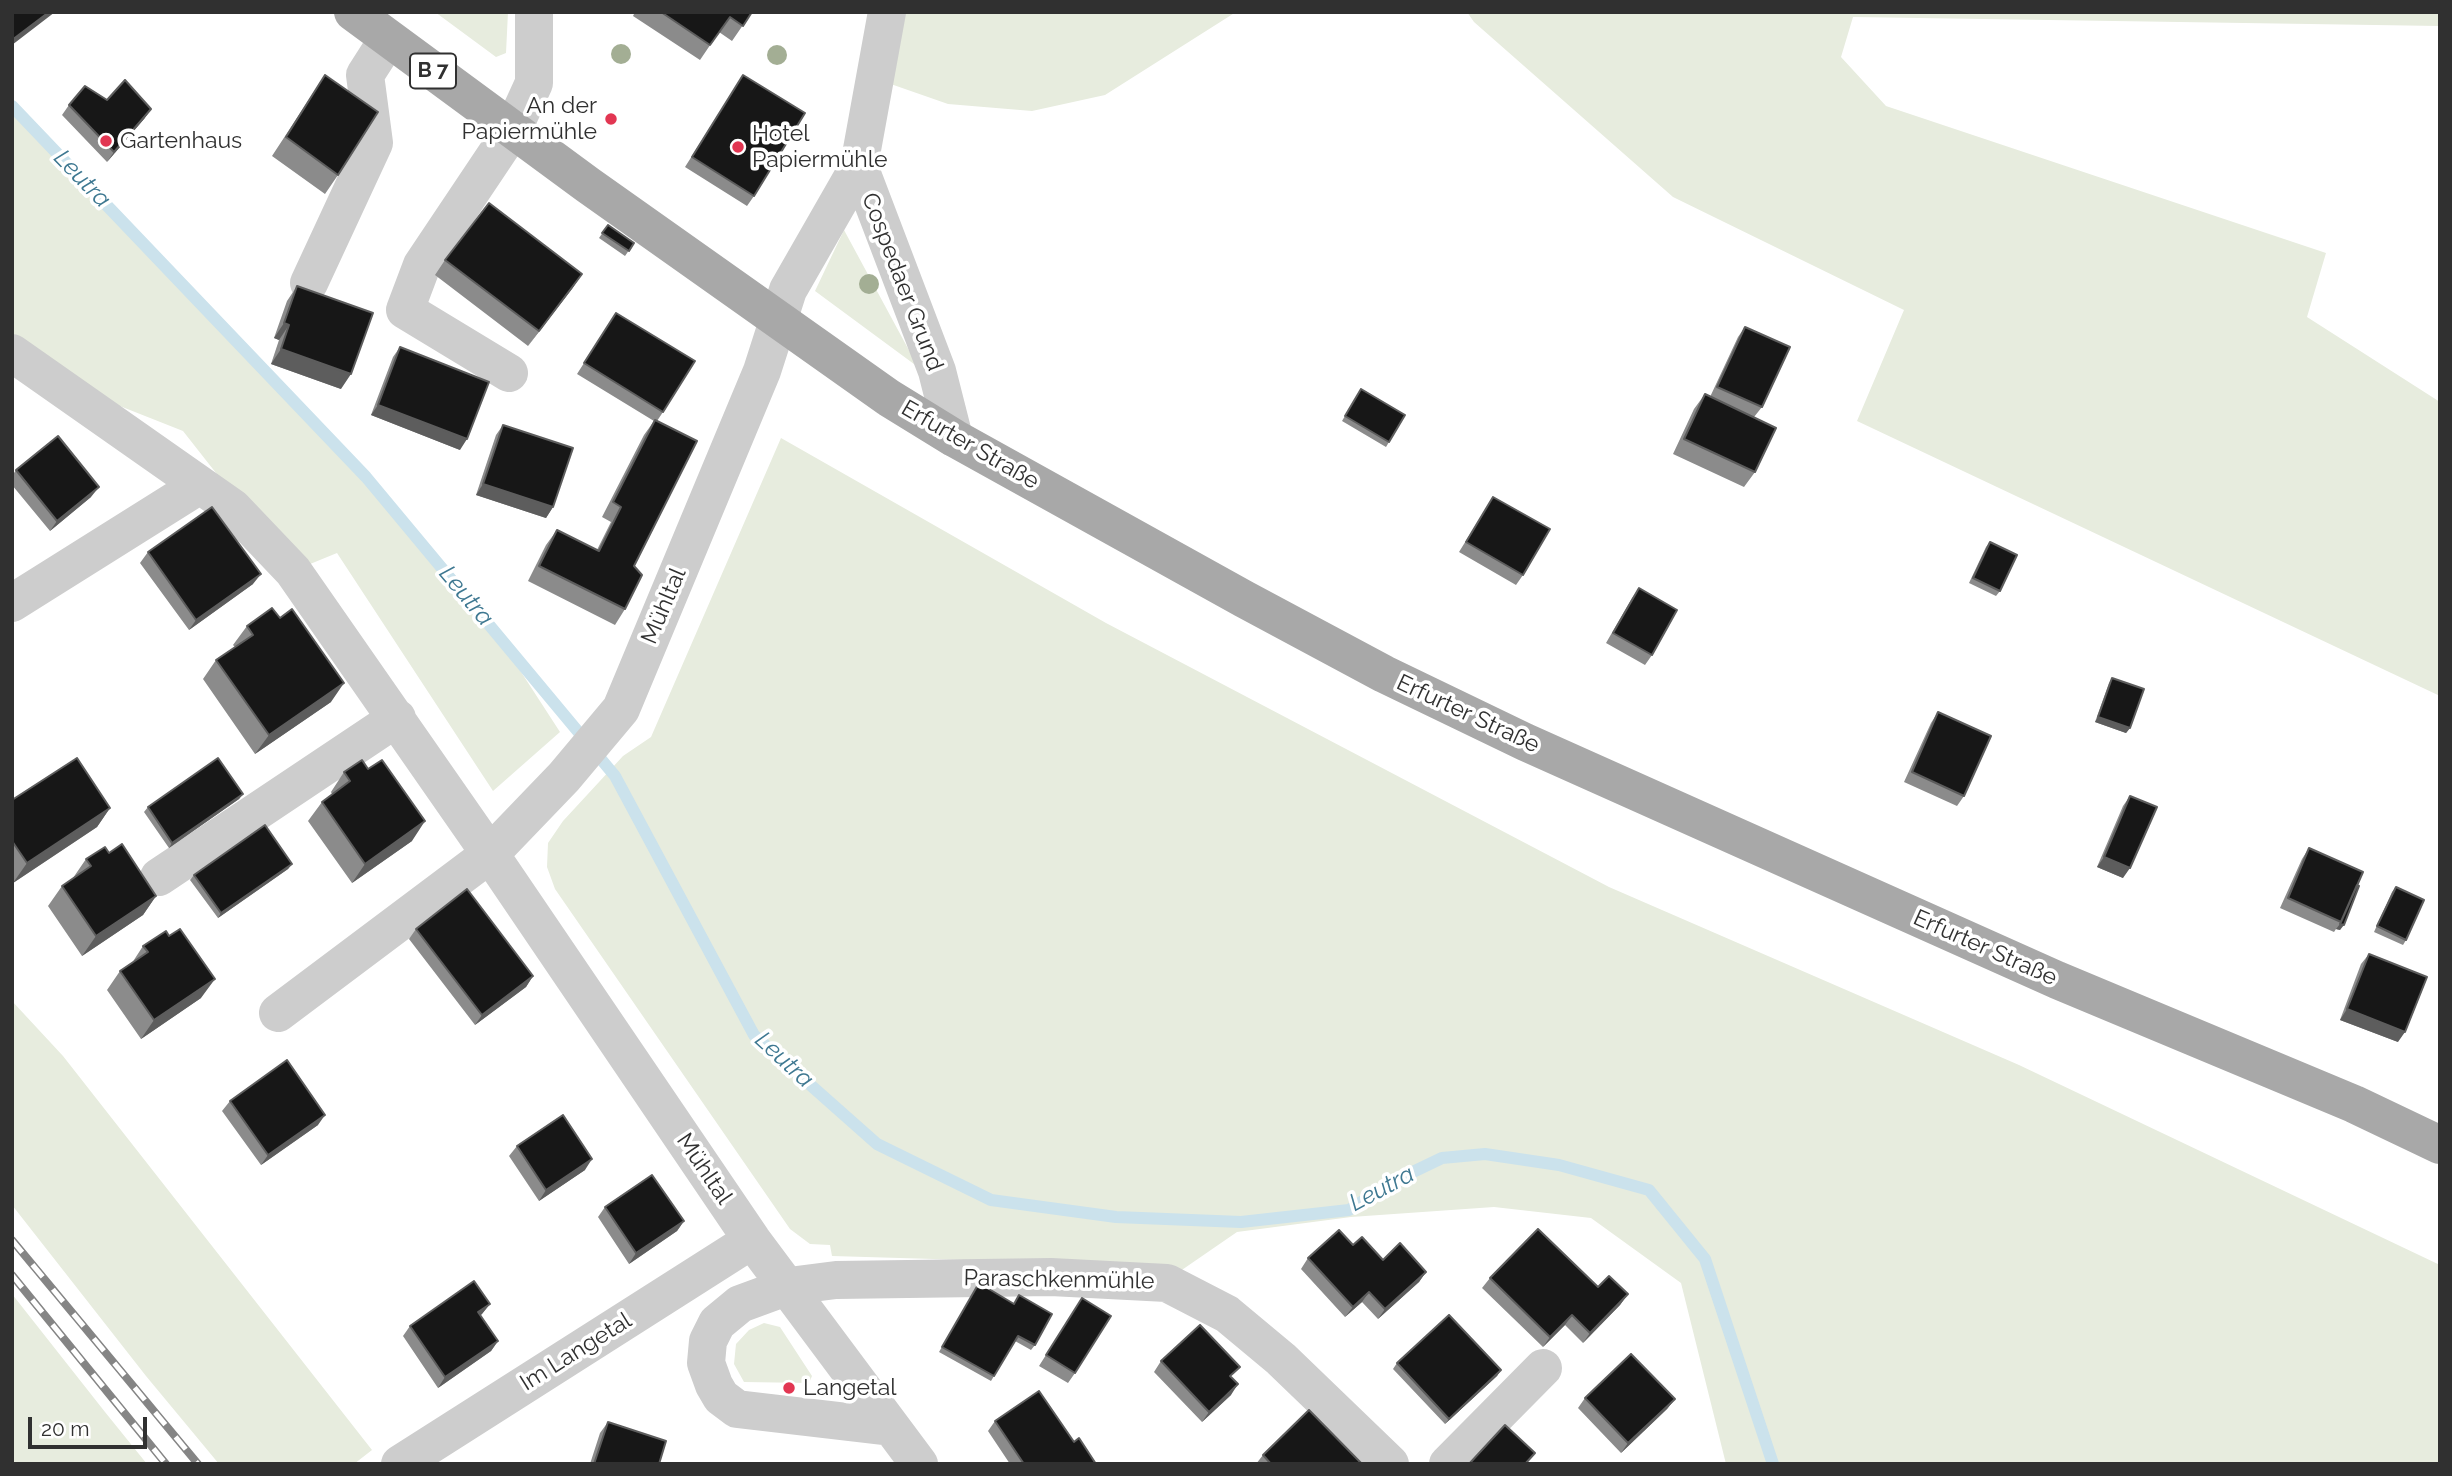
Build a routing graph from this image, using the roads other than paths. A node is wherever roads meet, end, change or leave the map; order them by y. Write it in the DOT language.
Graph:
graph roads {
  1 [pos="353,12"];
  2 [pos="534,12"];
  3 [pos="887,12"];
  4 [pos="388,38"];
  5 [pos="513,129"];
  6 [pos="859,166"];
  7 [pos="309,283"];
  8 [pos="778,321"];
  9 [pos="12,353"];
  10 [pos="509,373"];
  11 [pos="954,438"];
  12 [pos="201,485"];
  13 [pos="12,603"];
  14 [pos="397,718"];
  15 [pos="491,854"];
  16 [pos="159,877"];
  17 [pos="278,1013"];
  18 [pos="2440,1145"];
  19 [pos="752,1240"];
  20 [pos="789,1286"];
  21 [pos="1544,1368"];
  22 [pos="891,1427"];
  23 [pos="400,1464"];
  24 [pos="919,1464"];
  25 [pos="1390,1464"];
  26 [pos="1448,1464"];
  1 -- 4 [label="main road, B 7"];
  2 -- 5 [label="street"];
  3 -- 6 [label="street, Cospedaer Grund"];
  4 -- 5 [label="main road, B 7"];
  4 -- 7 [label="street"];
  5 -- 8 [label="main road, Erfurter Straße / B 7"];
  5 -- 10 [label="street"];
  6 -- 8 [label="street, Cospedaer Grund"];
  6 -- 11 [label="street, Cospedaer Grund"];
  8 -- 11 [label="main road, Erfurter Straße"];
  8 -- 15 [label="street, Mühltal"];
  9 -- 12 [label="street, Mühltal"];
  11 -- 18 [label="main road, Erfurter Straße"];
  12 -- 13 [label="street"];
  12 -- 14 [label="street, Mühltal"];
  14 -- 15 [label="street, Mühltal"];
  14 -- 16 [label="street"];
  15 -- 17 [label="street, Mühltal"];
  15 -- 19 [label="street, Mühltal"];
  19 -- 20 [label="street, Mühltal"];
  19 -- 23 [label="street, Im Langetal"];
  20 -- 22 [label="street, Mühltal"];
  20 -- 22 [label="street, Paraschkenmühle"];
  20 -- 25 [label="street, Paraschkenmühle"];
  21 -- 26 [label="street"];
  22 -- 24 [label="street, Mühltal"];
}
